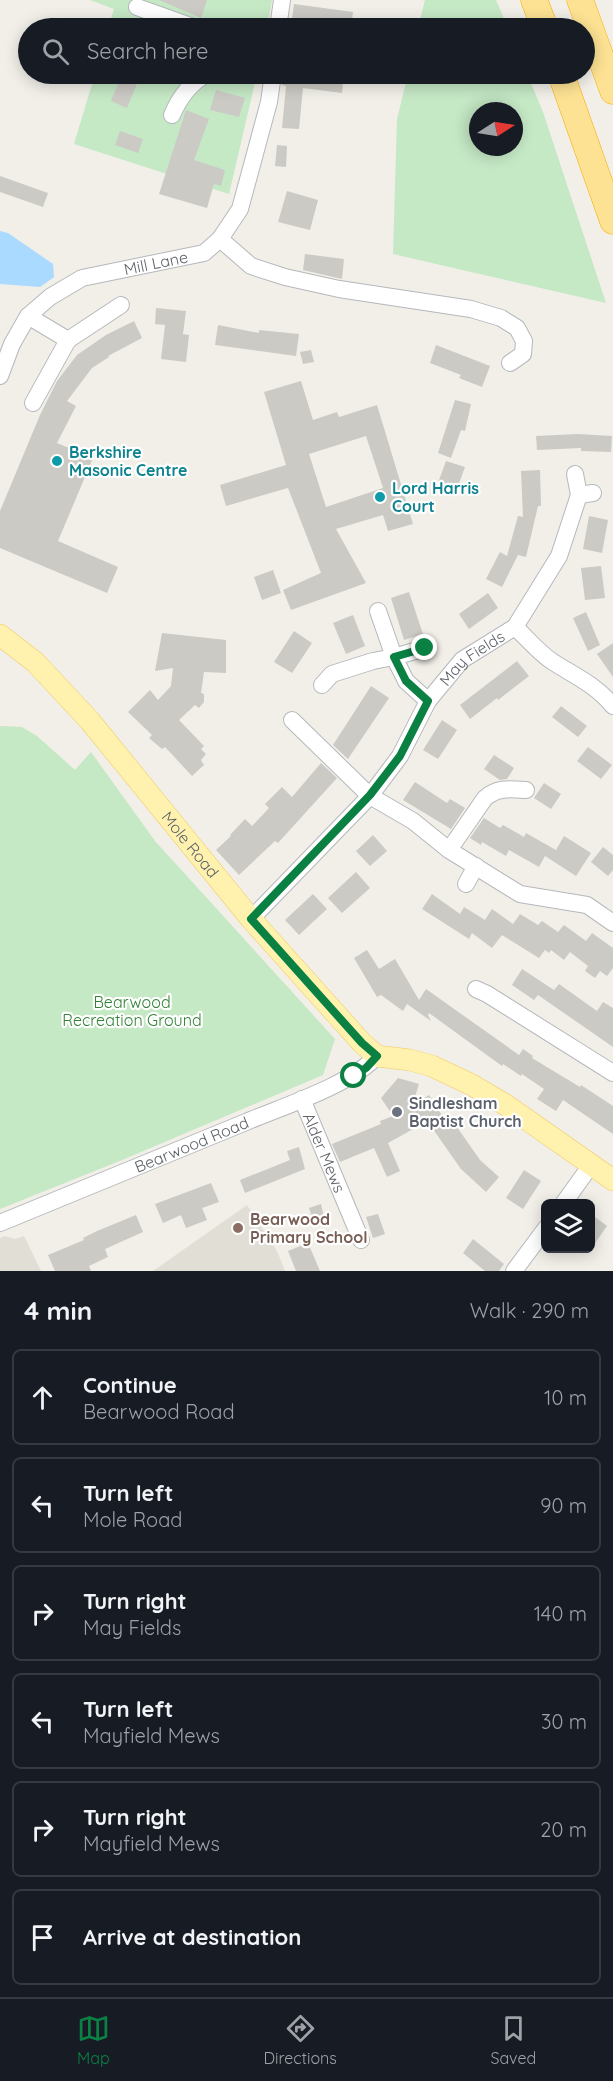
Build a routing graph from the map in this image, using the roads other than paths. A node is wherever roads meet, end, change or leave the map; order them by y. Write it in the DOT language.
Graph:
graph roads {
  1 [pos="282,0"];
  2 [pos="534,0"];
  3 [pos="580,0"];
  4 [pos="137,7"];
  5 [pos="168,18"];
  6 [pos="279,18"];
  7 [pos="541,18"];
  8 [pos="587,18"];
  9 [pos="595,41"];
  10 [pos="193,84"];
  11 [pos="272,84"];
  12 [pos="565,84"];
  13 [pos="613,91"];
  14 [pos="172,115"];
  15 [pos="613,221"];
  16 [pos="220,239"];
  17 [pos="121,305"];
  18 [pos="28,316"];
  19 [pos="68,340"];
  20 [pos="510,363"];
  21 [pos="0,376"];
  22 [pos="33,403"];
  23 [pos="575,474"];
  24 [pos="378,611"];
  25 [pos="514,627"];
  26 [pos="0,635"];
  27 [pos="425,648"];
  28 [pos="394,657"];
  29 [pos="322,685"];
  30 [pos="428,701"];
  31 [pos="613,706"];
  32 [pos="292,720"];
  33 [pos="526,790"];
  34 [pos="370,795"];
  35 [pos="449,850"];
  36 [pos="476,866"];
  37 [pos="466,884"];
  38 [pos="251,919"];
  39 [pos="613,923"];
  40 [pos="485,989"];
  41 [pos="377,1056"];
  42 [pos="613,1072"];
  43 [pos="302,1099"];
  44 [pos="591,1165"];
  45 [pos="613,1180"];
  46 [pos="566,1199"];
  47 [pos="0,1223"];
  48 [pos="541,1235"];
  49 [pos="362,1240"];
  50 [pos="514,1271"];
  1 -- 6 [label="street"];
  2 -- 7 [label="highway"];
  3 -- 8 [label="highway"];
  4 -- 5 [label="street"];
  9 -- 13 [label="highway"];
  10 -- 14 [label="street"];
  11 -- 16 [label="street, Mill Lane"];
  12 -- 15 [label="highway"];
  16 -- 18 [label="street, Mill Lane"];
  16 -- 20 [label="street"];
  17 -- 19 [label="street"];
  18 -- 19 [label="street"];
  18 -- 21 [label="street, Mill Lane"];
  19 -- 22 [label="street"];
  23 -- 25 [label="street, May Fields"];
  24 -- 28 [label="street"];
  25 -- 30 [label="street, May Fields"];
  25 -- 31 [label="street"];
  26 -- 38 [label="main road, Mole Road"];
  27 -- 28 [label="street"];
  28 -- 29 [label="street"];
  28 -- 30 [label="street"];
  30 -- 34 [label="street, May Fields"];
  32 -- 34 [label="street"];
  33 -- 35 [label="street"];
  34 -- 35 [label="street"];
  34 -- 38 [label="street, May Fields"];
  35 -- 36 [label="street"];
  36 -- 37 [label="street"];
  36 -- 39 [label="street"];
  38 -- 41 [label="main road, Mole Road"];
  40 -- 42 [label="street"];
  41 -- 43 [label="street, Bearwood Road"];
  41 -- 44 [label="main road"];
  43 -- 47 [label="street, Bearwood Road"];
  43 -- 49 [label="street, Alder Mews"];
  44 -- 45 [label="main road"];
  44 -- 46 [label="street"];
  48 -- 50 [label="street"];
}
